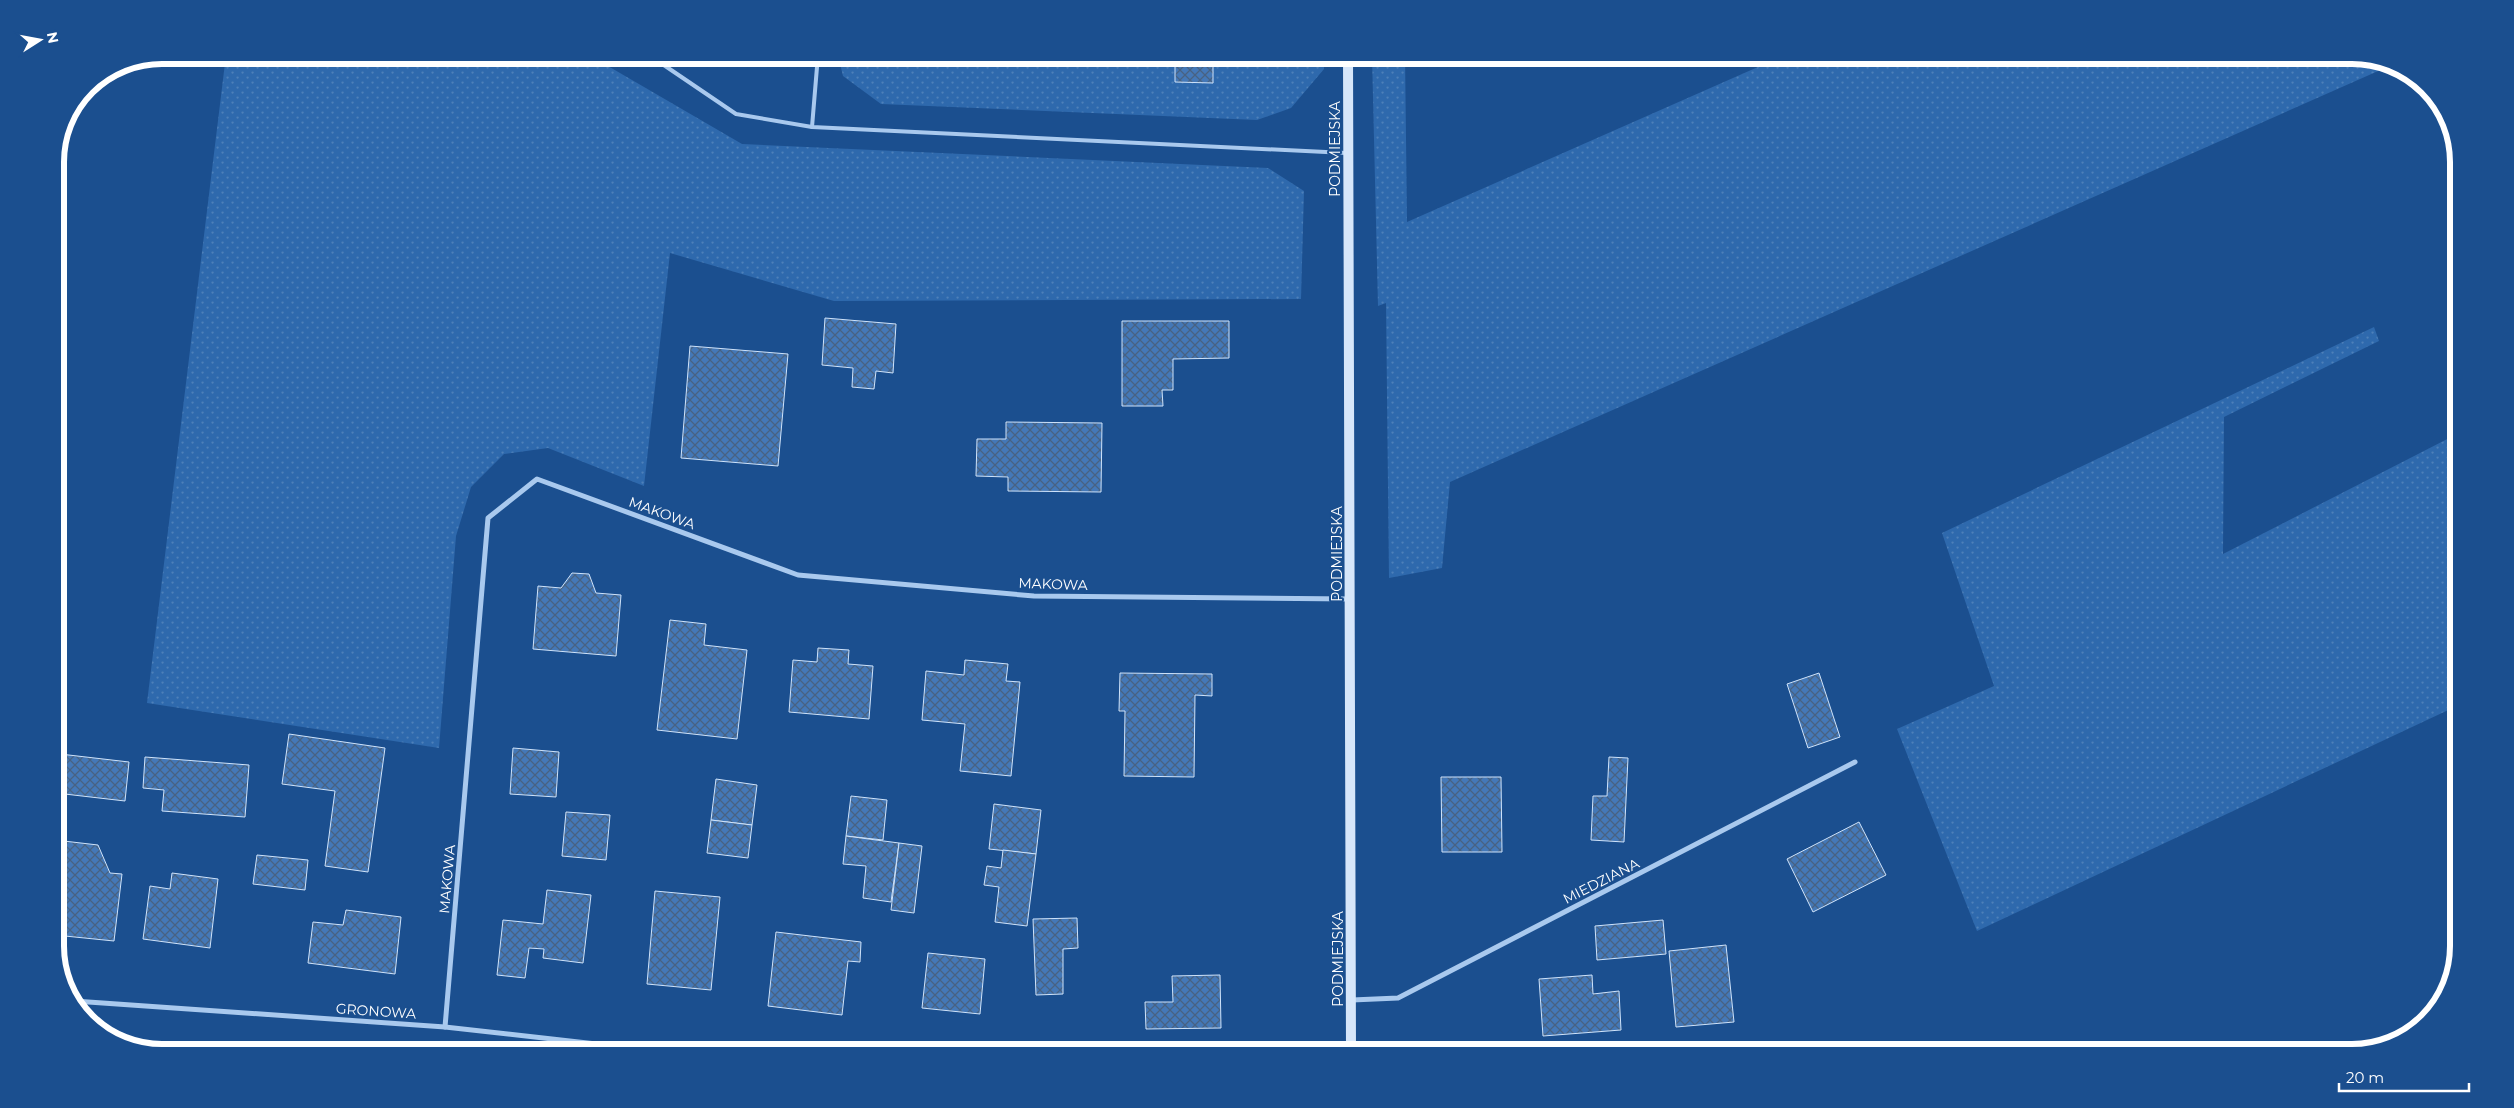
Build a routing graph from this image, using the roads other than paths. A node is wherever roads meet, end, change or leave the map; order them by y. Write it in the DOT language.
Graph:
graph roads {
  1 [pos="662,64"];
  2 [pos="817,64"];
  3 [pos="1348,64"];
  4 [pos="812,127"];
  5 [pos="1349,154"];
  6 [pos="1351,599"];
  7 [pos="1855,762"];
  8 [pos="80,1000"];
  9 [pos="1352,1000"];
  10 [pos="446,1027"];
  11 [pos="596,1044"];
  12 [pos="1351,1044"];
  1 -- 4 [label="lane"];
  2 -- 4 [label="lane"];
  3 -- 5 [label="street, PODMIEJSKA"];
  4 -- 5 [label="lane"];
  5 -- 6 [label="street, PODMIEJSKA"];
  6 -- 9 [label="street, PODMIEJSKA"];
  6 -- 10 [label="street, MAKOWA"];
  7 -- 9 [label="street, MIEDZIANA"];
  8 -- 10 [label="street, GRONOWA"];
  9 -- 12 [label="street, PODMIEJSKA"];
  10 -- 11 [label="street, GRONOWA"];
}
